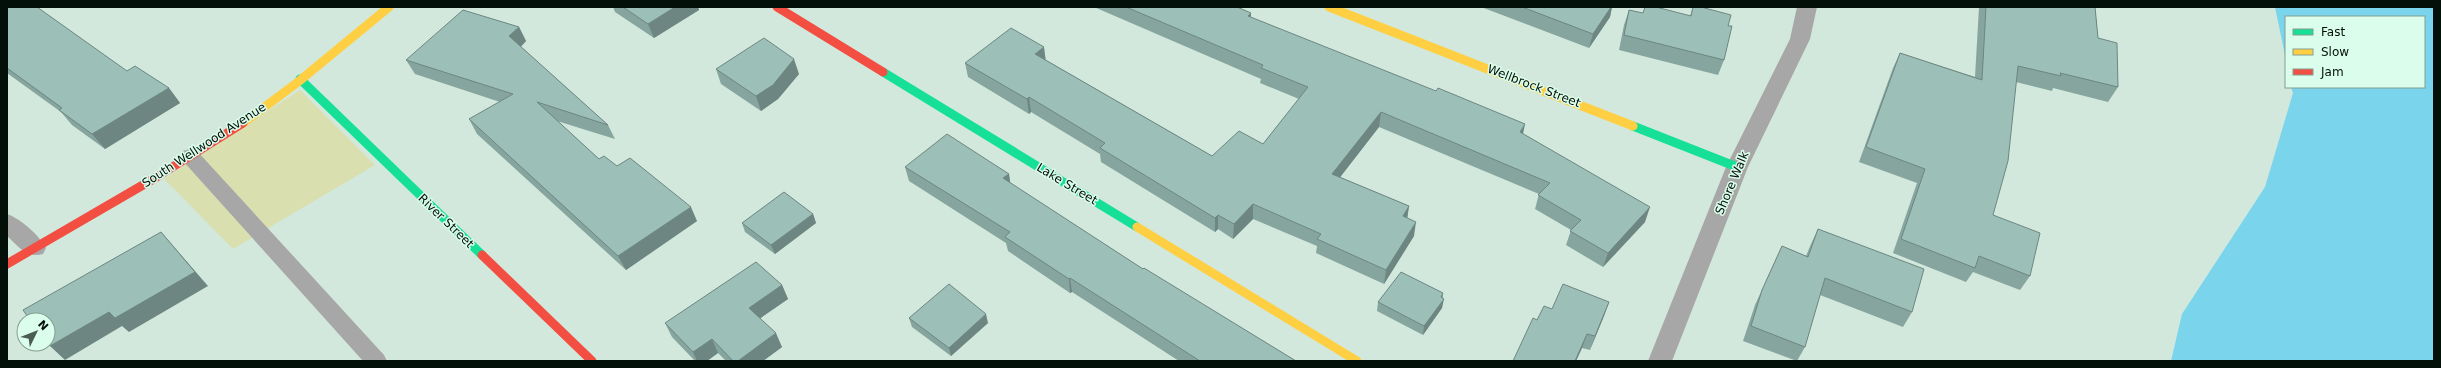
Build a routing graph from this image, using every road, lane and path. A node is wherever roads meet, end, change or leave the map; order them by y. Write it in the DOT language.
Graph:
graph roads {
  1 [pos="389,7"];
  2 [pos="777,7"];
  3 [pos="1329,7"];
  4 [pos="1807,7"];
  5 [pos="300,79"];
  6 [pos="190,156"];
  7 [pos="1737,167"];
  8 [pos="7,223"];
  9 [pos="35,248"];
  10 [pos="7,264"];
  11 [pos="376,361"];
  12 [pos="592,361"];
  13 [pos="1357,361"];
  14 [pos="1660,361"];
  1 -- 5 [label="street, South Wellwood Avenue"];
  2 -- 13 [label="street, Lake Street"];
  3 -- 7 [label="street, Wellbrock Street"];
  4 -- 7 [label="street, Shore Walk"];
  5 -- 6 [label="street, South Wellwood Avenue"];
  5 -- 12 [label="street, River Street"];
  6 -- 9 [label="street, South Wellwood Avenue"];
  6 -- 11 [label="lane"];
  7 -- 14 [label="street, Shore Walk"];
  8 -- 9 [label="street"];
  9 -- 10 [label="street, South Wellwood Avenue"];
}
